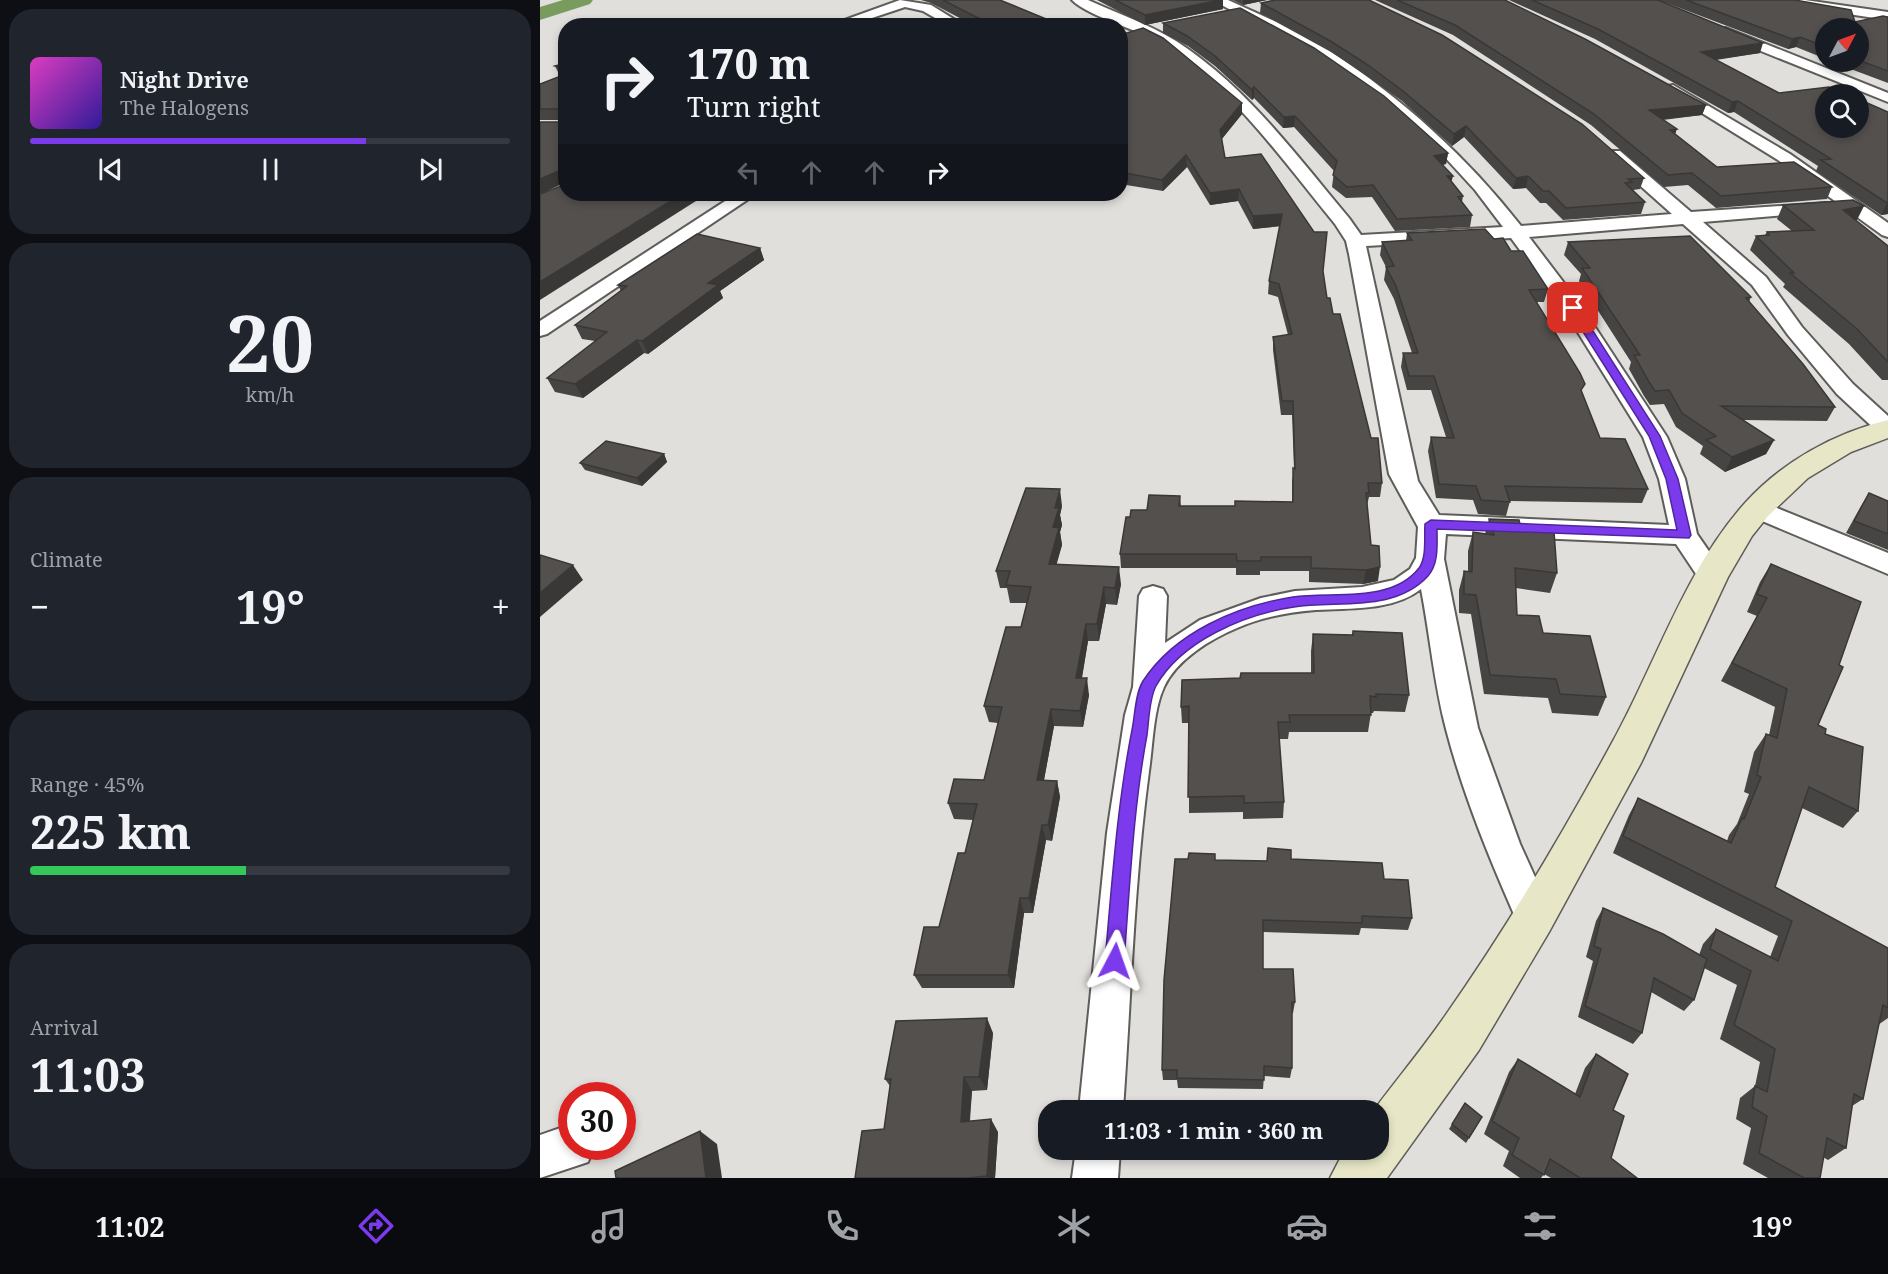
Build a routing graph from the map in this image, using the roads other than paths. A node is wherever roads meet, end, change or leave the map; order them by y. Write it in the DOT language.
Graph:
graph roads {
  1 [pos="919,0"];
  2 [pos="1078,0"];
  3 [pos="1218,0"];
  4 [pos="1781,0"];
  5 [pos="904,3"];
  6 [pos="1264,6"];
  7 [pos="1242,11"];
  8 [pos="1220,15"];
  9 [pos="1888,16"];
  10 [pos="858,18"];
  11 [pos="944,18"];
  12 [pos="1115,18"];
  13 [pos="1715,28"];
  14 [pos="1141,31"];
  15 [pos="1656,80"];
  16 [pos="1888,98"];
  17 [pos="1604,146"];
  18 [pos="736,201"];
  19 [pos="1852,205"];
  20 [pos="1687,217"];
  21 [pos="1888,231"];
  22 [pos="1518,232"];
  23 [pos="1355,241"];
  24 [pos="540,330"];
  25 [pos="1887,428"];
  26 [pos="1757,509"];
  27 [pos="1431,524"];
  28 [pos="1684,535"];
  29 [pos="1430,560"];
  30 [pos="1888,564"];
  31 [pos="1712,576"];
  32 [pos="1153,596"];
  33 [pos="1148,686"];
  34 [pos="1534,917"];
  35 [pos="1102,1100"];
  36 [pos="1389,1131"];
  37 [pos="558,1151"];
  38 [pos="540,1157"];
  39 [pos="1097,1160"];
  40 [pos="1368,1160"];
  41 [pos="1095,1178"];
  42 [pos="1356,1178"];
  1 -- 5 [label="street"];
  2 -- 12 [label="street"];
  3 -- 7 [label="street"];
  4 -- 9 [label="street"];
  5 -- 10 [label="street"];
  5 -- 11 [label="street"];
  6 -- 7 [label="street"];
  7 -- 8 [label="street"];
  7 -- 22 [label="street"];
  13 -- 16 [label="street"];
  14 -- 23 [label="street"];
  15 -- 19 [label="street"];
  17 -- 20 [label="street"];
  18 -- 24 [label="street"];
  19 -- 20 [label="street"];
  19 -- 21 [label="street"];
  20 -- 22 [label="street"];
  20 -- 25 [label="street"];
  22 -- 23 [label="street"];
  22 -- 28 [label="street"];
  23 -- 27 [label="street"];
  25 -- 26 [label="street"];
  26 -- 30 [label="street"];
  26 -- 31 [label="street"];
  27 -- 28 [label="street"];
  27 -- 29 [label="street"];
  28 -- 31 [label="street"];
  29 -- 33 [label="street"];
  29 -- 34 [label="street"];
  31 -- 34 [label="street"];
  32 -- 33 [label="street"];
  33 -- 35 [label="street"];
  34 -- 36 [label="street"];
  37 -- 38 [label="street"];
  39 -- 41 [label="street"];
  40 -- 42 [label="street"];
}
